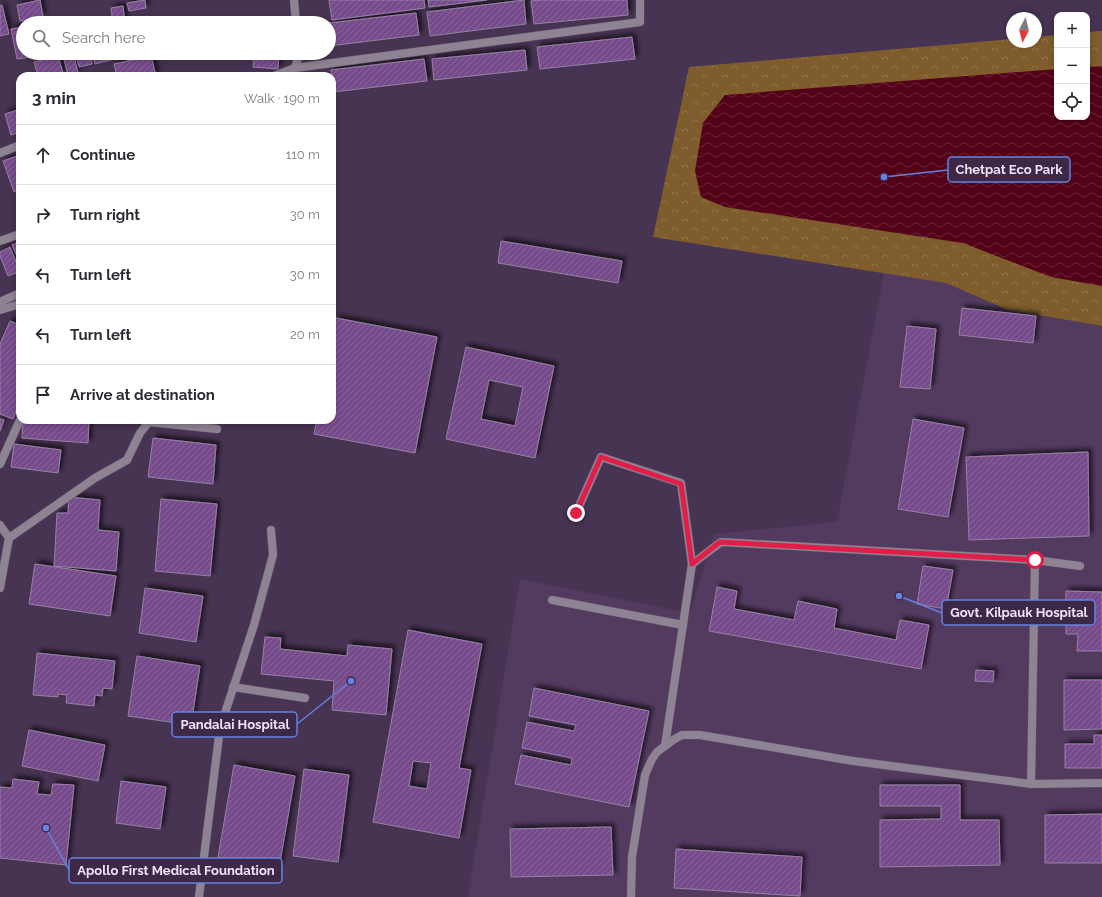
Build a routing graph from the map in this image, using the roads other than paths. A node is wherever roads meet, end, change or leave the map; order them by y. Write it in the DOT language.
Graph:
graph roads {
  1 [pos="294,0"];
  2 [pos="640,0"];
  3 [pos="295,16"];
  4 [pos="297,60"];
  5 [pos="294,68"];
  6 [pos="284,72"];
  7 [pos="292,72"];
  8 [pos="16,147"];
  9 [pos="0,153"];
  10 [pos="16,235"];
  11 [pos="0,241"];
  12 [pos="16,295"];
  13 [pos="0,302"];
  14 [pos="16,305"];
  15 [pos="0,310"];
  16 [pos="18,424"];
  17 [pos="148,424"];
  18 [pos="169,424"];
  19 [pos="217,429"];
  20 [pos="0,464"];
  21 [pos="576,513"];
  22 [pos="0,525"];
  23 [pos="271,530"];
  24 [pos="9,538"];
  25 [pos="1035,560"];
  26 [pos="692,564"];
  27 [pos="1080,566"];
  28 [pos="0,588"];
  29 [pos="552,600"];
  30 [pos="683,625"];
  31 [pos="233,687"];
  32 [pos="305,698"];
  33 [pos="665,746"];
  34 [pos="1102,783"];
  35 [pos="1031,784"];
  36 [pos="199,897"];
  37 [pos="631,897"];
  1 -- 3 [label="street"];
  2 -- 5 [label="street"];
  4 -- 5 [label="street"];
  5 -- 6 [label="street"];
  5 -- 7 [label="street"];
  8 -- 9 [label="street"];
  10 -- 11 [label="street"];
  12 -- 13 [label="street"];
  14 -- 15 [label="street"];
  16 -- 20 [label="street"];
  17 -- 24 [label="street"];
  18 -- 19 [label="street"];
  21 -- 26 [label="street"];
  22 -- 24 [label="street"];
  23 -- 31 [label="street"];
  24 -- 28 [label="street"];
  25 -- 26 [label="street"];
  25 -- 27 [label="street"];
  25 -- 35 [label="street"];
  26 -- 30 [label="street"];
  29 -- 30 [label="street"];
  30 -- 33 [label="street"];
  31 -- 32 [label="street"];
  31 -- 36 [label="street"];
  33 -- 35 [label="street"];
  33 -- 37 [label="street"];
  34 -- 35 [label="street"];
}
